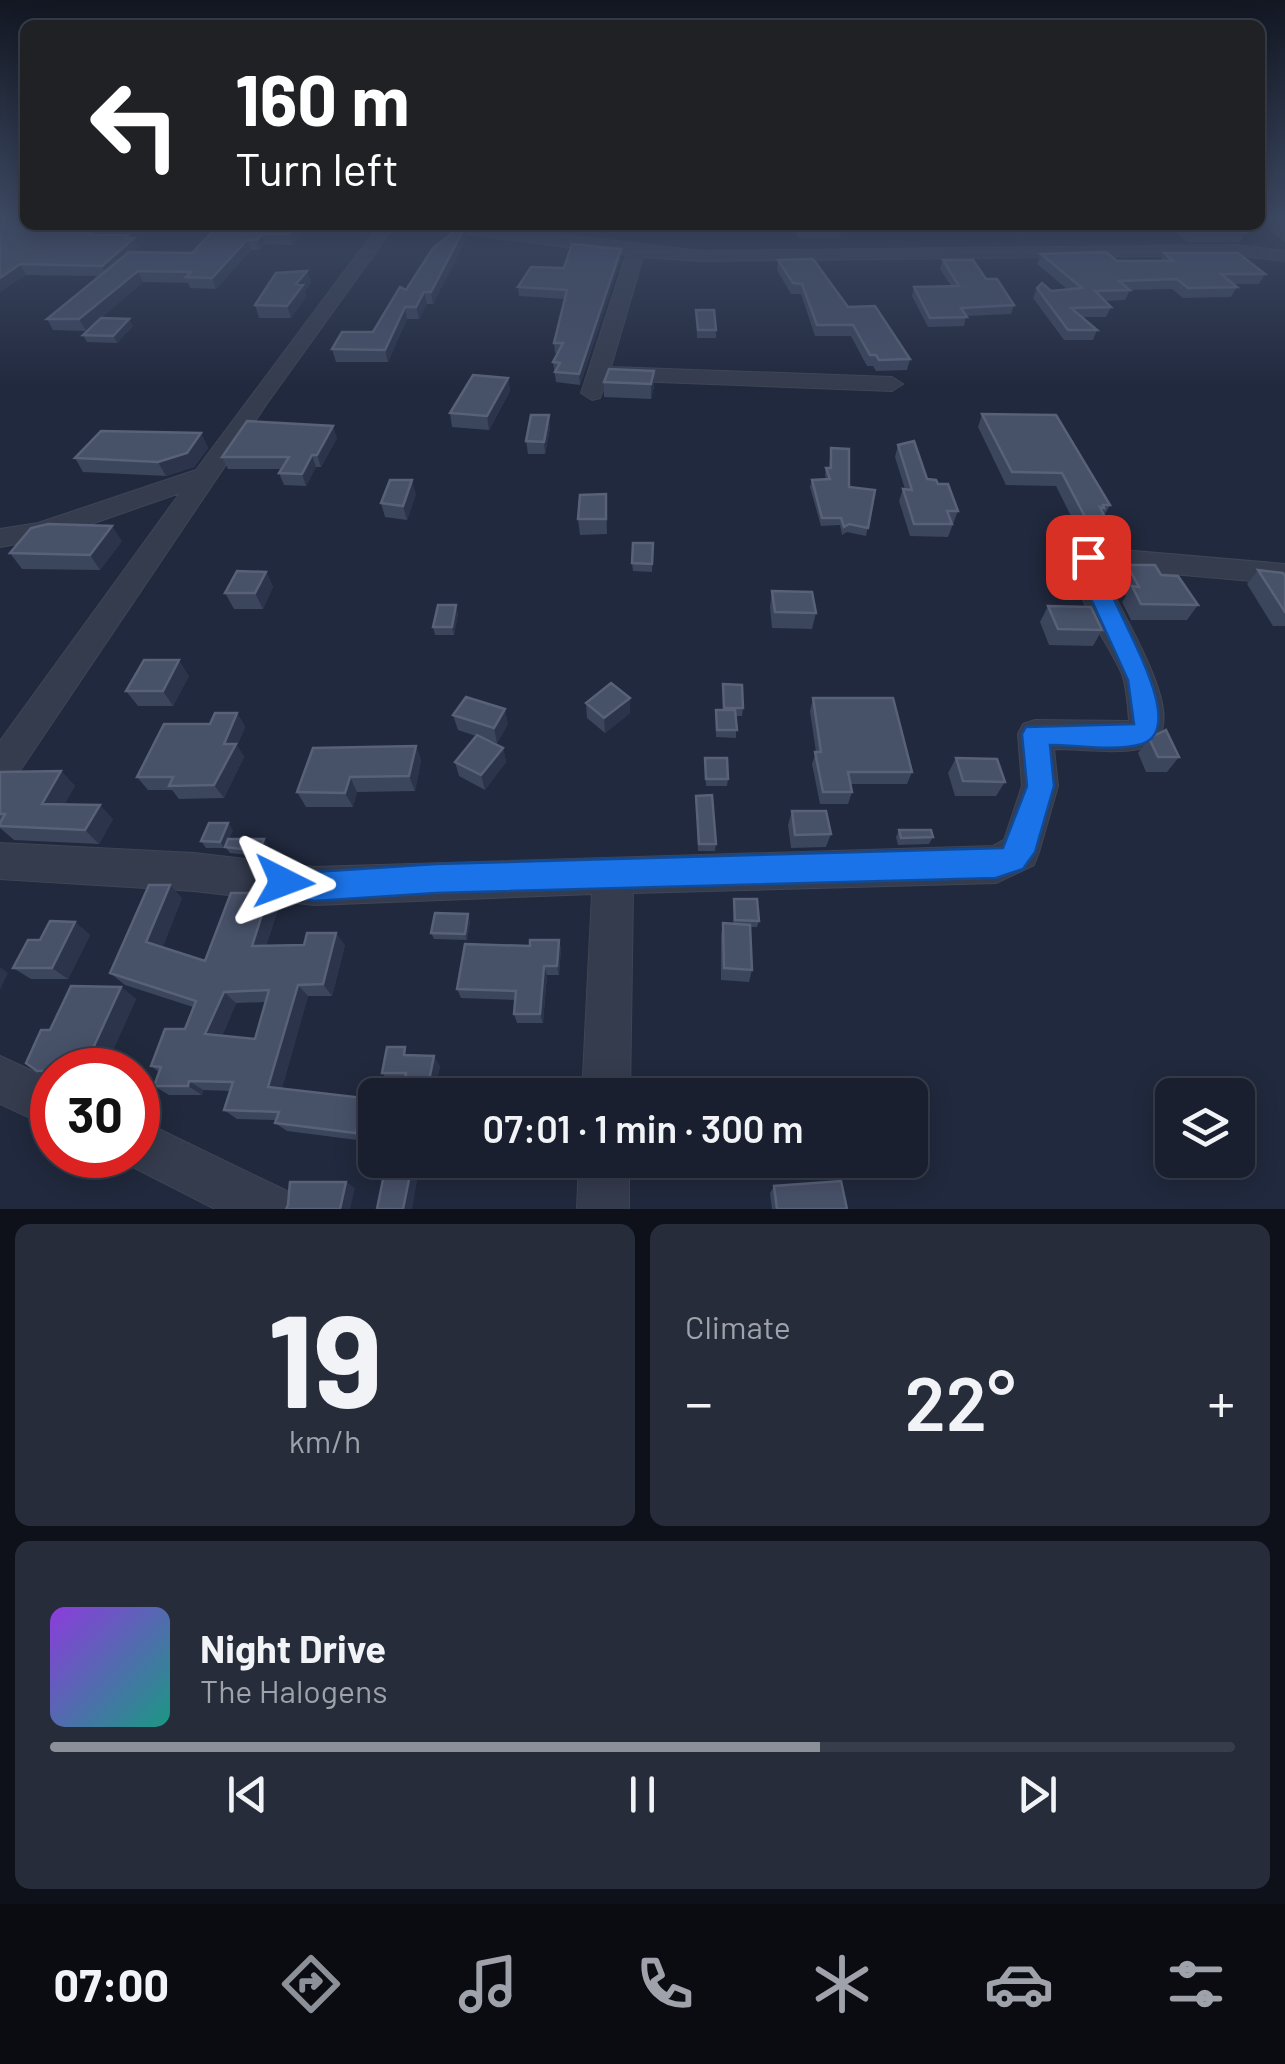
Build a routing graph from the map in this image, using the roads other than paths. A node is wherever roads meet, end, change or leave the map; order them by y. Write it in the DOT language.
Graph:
graph roads {
  1 [pos="350,275"];
  2 [pos="628,275"];
  3 [pos="892,384"];
  4 [pos="206,475"];
  5 [pos="0,538"];
  6 [pos="1285,574"];
  7 [pos="0,770"];
  8 [pos="0,861"];
  9 [pos="612,874"];
  10 [pos="606,1078"];
  11 [pos="0,1080"];
  12 [pos="30,1094"];
  13 [pos="160,1156"];
  14 [pos="604,1178"];
  15 [pos="247,1204"];
  16 [pos="603,1209"];
  1 -- 4 [label="street"];
  2 -- 3 [label="street"];
  4 -- 5 [label="street"];
  4 -- 7 [label="street"];
  6 -- 9 [label="street"];
  8 -- 9 [label="street"];
  9 -- 10 [label="street"];
  11 -- 12 [label="street"];
  13 -- 15 [label="street"];
  14 -- 16 [label="street"];
}
